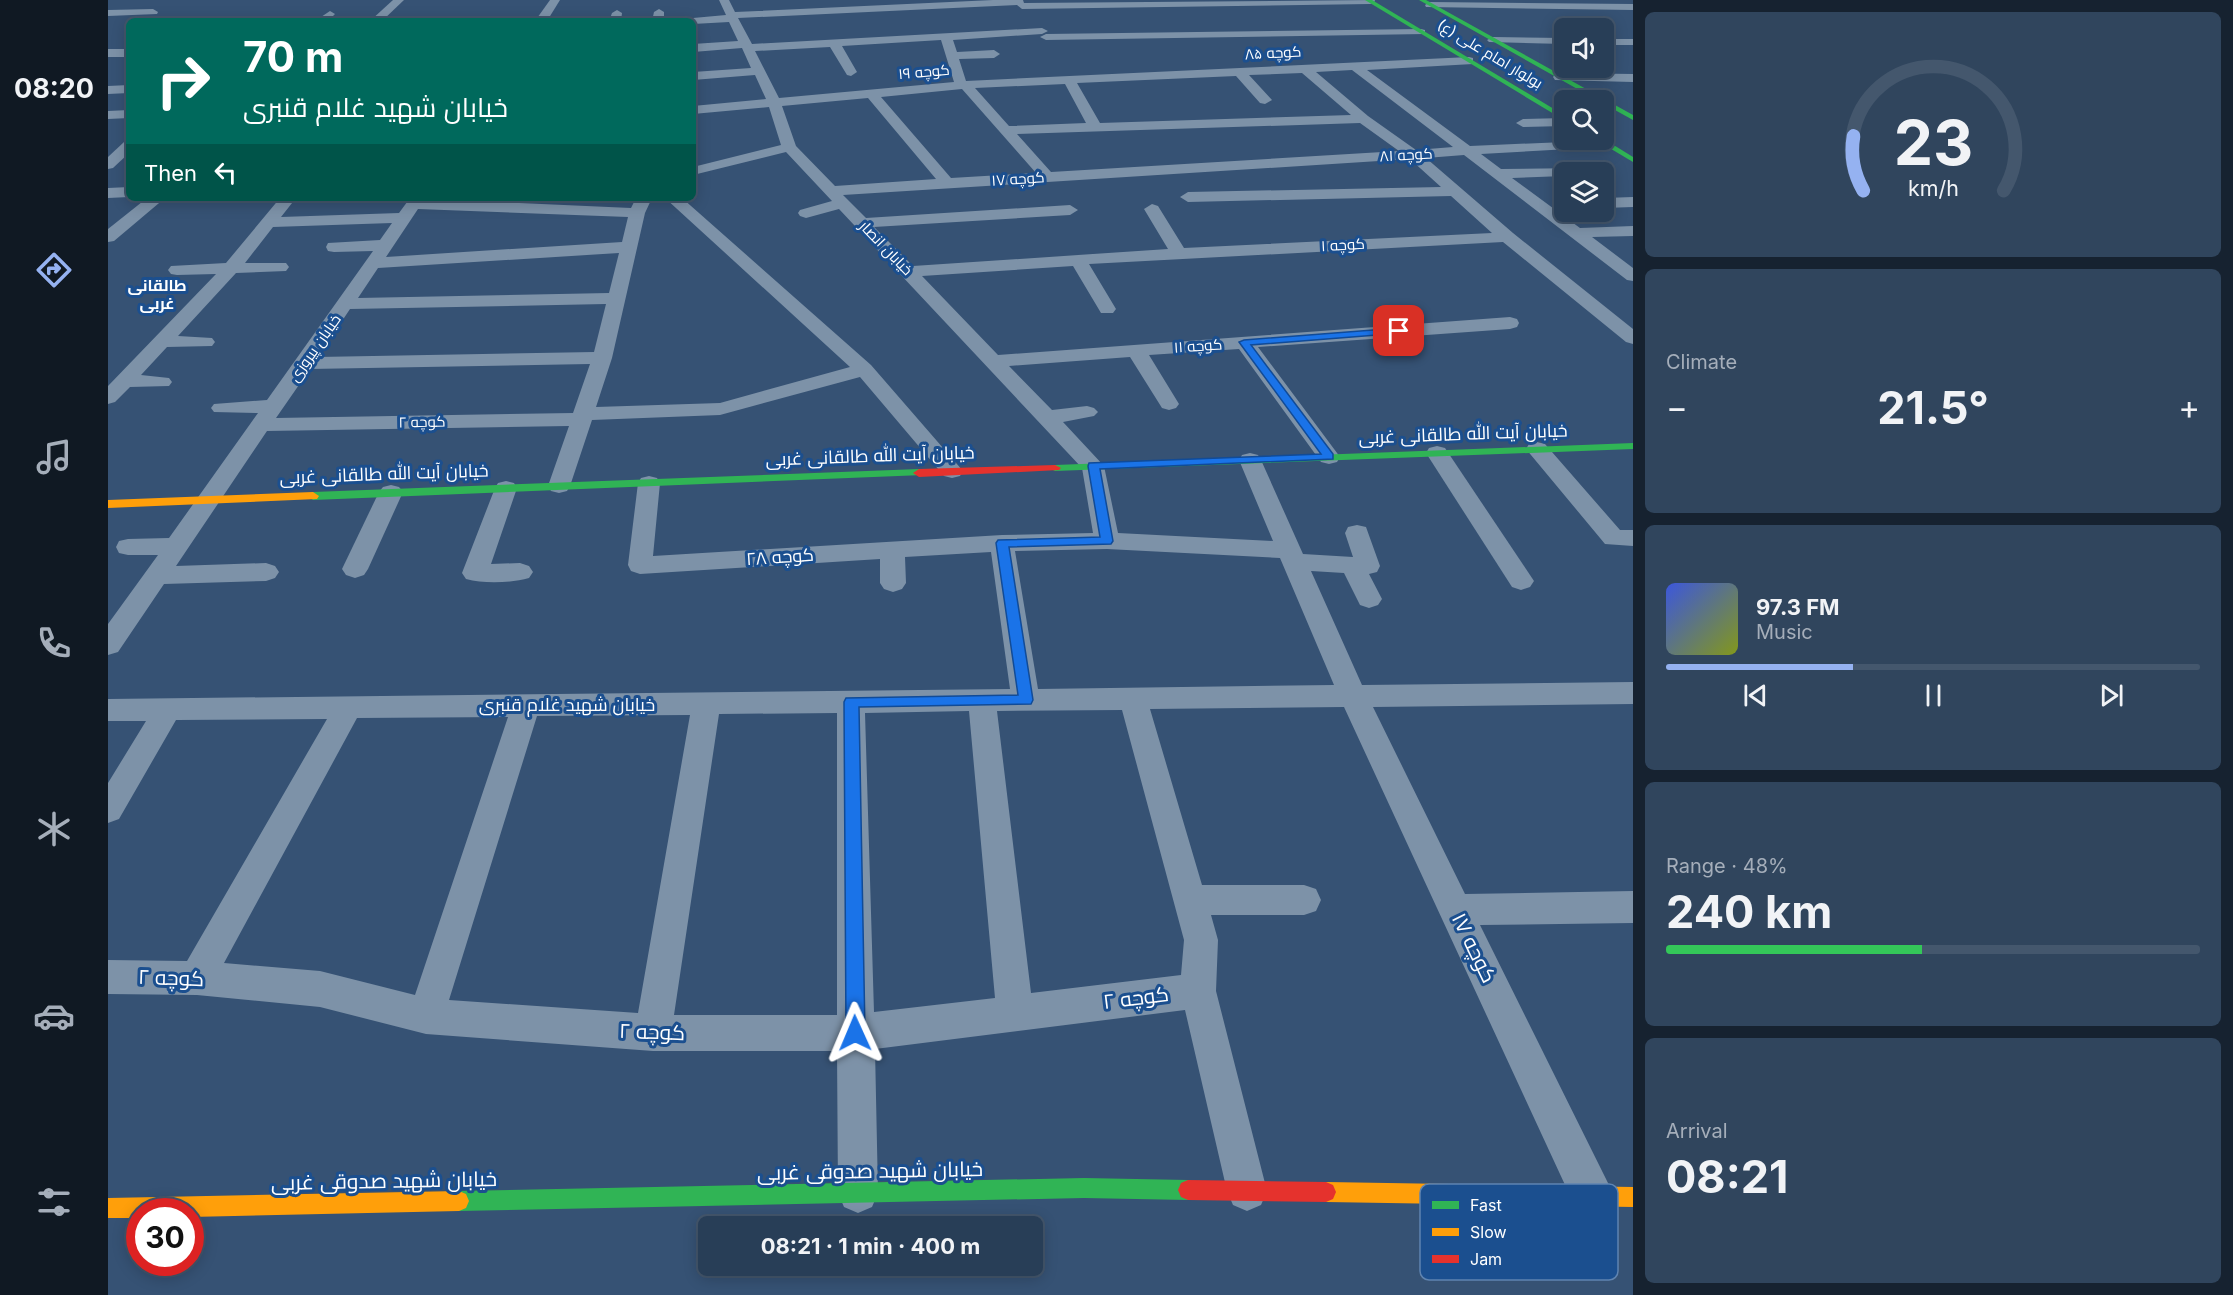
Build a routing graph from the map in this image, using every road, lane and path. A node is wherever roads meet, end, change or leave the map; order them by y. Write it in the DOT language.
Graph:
graph roads {
  1 [pos="129,0"];
  2 [pos="399,0"];
  3 [pos="555,0"];
  4 [pos="1370,0"];
  5 [pos="1426,2"];
  6 [pos="1521,3"];
  7 [pos="1633,7"];
  8 [pos="875,9"];
  9 [pos="730,11"];
  10 [pos="153,12"];
  11 [pos="108,13"];
  12 [pos="1030,16"];
  13 [pos="379,18"];
  14 [pos="543,18"];
  15 [pos="696,20"];
  16 [pos="1421,32"];
  17 [pos="1296,33"];
  18 [pos="946,36"];
  19 [pos="1122,36"];
  20 [pos="1493,40"];
  21 [pos="1554,41"];
  22 [pos="1308,42"];
  23 [pos="1614,42"];
  24 [pos="1633,42"];
  25 [pos="834,43"];
  26 [pos="1131,45"];
  27 [pos="747,46"];
  28 [pos="696,48"];
  29 [pos="108,53"];
  30 [pos="126,53"];
  31 [pos="994,54"];
  32 [pos="1059,54"];
  33 [pos="948,55"];
  34 [pos="1469,61"];
  35 [pos="1354,66"];
  36 [pos="1304,68"];
  37 [pos="759,71"];
  38 [pos="1238,71"];
  39 [pos="851,72"];
  40 [pos="1554,74"];
  41 [pos="696,76"];
  42 [pos="1072,76"];
  43 [pos="1132,76"];
  44 [pos="1561,78"];
  45 [pos="1614,78"];
  46 [pos="1633,78"];
  47 [pos="963,85"];
  48 [pos="126,89"];
  49 [pos="1254,89"];
  50 [pos="108,90"];
  51 [pos="1142,90"];
  52 [pos="1233,90"];
  53 [pos="1582,90"];
  54 [pos="871,93"];
  55 [pos="1265,100"];
  56 [pos="774,102"];
  57 [pos="1614,108"];
  58 [pos="696,110"];
  59 [pos="126,114"];
  60 [pos="1554,114"];
  61 [pos="109,116"];
  62 [pos="1633,118"];
  63 [pos="1364,119"];
  64 [pos="1554,121"];
  65 [pos="1523,123"];
  66 [pos="1095,128"];
  67 [pos="1006,130"];
  68 [pos="1554,146"];
  69 [pos="789,147"];
  70 [pos="126,149"];
  71 [pos="1614,149"];
  72 [pos="1465,152"];
  73 [pos="1413,154"];
  74 [pos="1633,160"];
  75 [pos="108,165"];
  76 [pos="1205,166"];
  77 [pos="700,169"];
  78 [pos="1554,172"];
  79 [pos="1495,174"];
  80 [pos="1048,177"];
  81 [pos="722,178"];
  82 [pos="947,183"];
  83 [pos="1453,191"];
  84 [pos="126,192"];
  85 [pos="108,193"];
  86 [pos="837,197"];
  87 [pos="1188,197"];
  88 [pos="153,201"];
  89 [pos="286,201"];
  90 [pos="685,202"];
  91 [pos="641,205"];
  92 [pos="1538,205"];
  93 [pos="1554,205"];
  94 [pos="412,207"];
  95 [pos="1152,209"];
  96 [pos="1070,210"];
  97 [pos="806,213"];
  98 [pos="269,222"];
  99 [pos="862,223"];
  100 [pos="732,231"];
  101 [pos="1633,231"];
  102 [pos="1576,233"];
  103 [pos="714,235"];
  104 [pos="108,237"];
  105 [pos="1507,237"];
  106 [pos="386,245"];
  107 [pos="334,247"];
  108 [pos="629,247"];
  109 [pos="1179,253"];
  110 [pos="1078,260"];
  111 [pos="374,263"];
  112 [pos="280,267"];
  113 [pos="231,269"];
  114 [pos="177,270"];
  115 [pos="908,272"];
  116 [pos="1633,276"];
  117 [pos="616,298"];
  118 [pos="346,304"];
  119 [pos="1107,309"];
  120 [pos="1510,323"];
  121 [pos="1633,338"];
  122 [pos="165,341"];
  123 [pos="205,342"];
  124 [pos="1244,342"];
  125 [pos="1136,350"];
  126 [pos="602,358"];
  127 [pos="993,361"];
  128 [pos="305,363"];
  129 [pos="864,369"];
  130 [pos="125,381"];
  131 [pos="162,382"];
  132 [pos="108,398"];
  133 [pos="1169,404"];
  134 [pos="275,406"];
  135 [pos="221,408"];
  136 [pos="1087,412"];
  137 [pos="582,417"];
  138 [pos="1049,417"];
  139 [pos="262,425"];
  140 [pos="1633,446"];
  141 [pos="1537,449"];
  142 [pos="1437,453"];
  143 [pos="1329,457"];
  144 [pos="1250,460"];
  145 [pos="1093,466"];
  146 [pos="952,471"];
  147 [pos="649,483"];
  148 [pos="559,486"];
  149 [pos="506,488"];
  150 [pos="391,492"];
  151 [pos="211,498"];
  152 [pos="108,504"];
  153 [pos="1357,533"];
  154 [pos="1633,538"];
  155 [pos="1107,541"];
  156 [pos="1002,543"];
  157 [pos="178,546"];
  158 [pos="128,547"];
  159 [pos="892,550"];
  160 [pos="1292,556"];
  161 [pos="1360,565"];
  162 [pos="356,569"];
  163 [pos="520,572"];
  164 [pos="266,573"];
  165 [pos="158,575"];
  166 [pos="1521,581"];
  167 [pos="893,583"];
  168 [pos="1369,598"];
  169 [pos="108,645"];
  170 [pos="1633,693"];
  171 [pos="1354,698"];
  172 [pos="1133,699"];
  173 [pos="1026,700"];
  174 [pos="982,701"];
  175 [pos="852,702"];
  176 [pos="706,703"];
  177 [pos="526,705"];
  178 [pos="349,706"];
  179 [pos="169,708"];
  180 [pos="108,710"];
  181 [pos="108,810"];
  182 [pos="1190,900"];
  183 [pos="1304,900"];
  184 [pos="1633,907"];
  185 [pos="1455,910"];
  186 [pos="108,977"];
  187 [pos="197,978"];
  188 [pos="1198,991"];
  189 [pos="1015,1013"];
  190 [pos="426,1016"];
  191 [pos="653,1033"];
  192 [pos="855,1033"];
  193 [pos="1586,1184"];
  194 [pos="1247,1191"];
  195 [pos="858,1192"];
  196 [pos="1420,1194"];
  197 [pos="1618,1197"];
  198 [pos="1633,1197"];
  199 [pos="108,1208"];
  1 -- 11 [label="street"];
  2 -- 13 [label="street"];
  3 -- 14 [label="street"];
  4 -- 12 [label="street"];
  4 -- 16 [label="street, بولوار امام علی (ع)"];
  5 -- 6 [label="street"];
  5 -- 20 [label="street, بولوار امام علی (ع)"];
  6 -- 7 [label="street"];
  8 -- 9 [label="street"];
  8 -- 12 [label="street"];
  9 -- 15 [label="street"];
  9 -- 27 [label="street, خیابان انصار"];
  10 -- 11 [label="street"];
  12 -- 18 [label="street"];
  12 -- 19 [label="street"];
  12 -- 32 [label="street"];
  16 -- 17 [label="street"];
  16 -- 34 [label="street, بولوار امام علی (ع)"];
  17 -- 19 [label="street"];
  17 -- 22 [label="street"];
  18 -- 25 [label="street"];
  18 -- 33 [label="street"];
  19 -- 26 [label="street"];
  20 -- 21 [label="street"];
  20 -- 40 [label="street, بولوار امام علی (ع)"];
  23 -- 24 [label="street"];
  25 -- 27 [label="street"];
  25 -- 39 [label="street"];
  27 -- 28 [label="street"];
  27 -- 37 [label="street, خیابان انصار"];
  29 -- 30 [label="street"];
  31 -- 33 [label="street"];
  33 -- 47 [label="street"];
  34 -- 35 [label="street, کوچه ۸۵"];
  34 -- 60 [label="street, بولوار امام علی (ع)"];
  35 -- 36 [label="street, کوچه ۸۵"];
  35 -- 72 [label="street"];
  36 -- 38 [label="street, کوچه ۸۵"];
  36 -- 63 [label="street"];
  37 -- 41 [label="street"];
  37 -- 56 [label="street, خیابان انصار"];
  38 -- 43 [label="street, کوچه ۸۵"];
  38 -- 49 [label="street"];
  42 -- 43 [label="street, کوچه ۸۵"];
  42 -- 47 [label="street, کوچه ۱۹"];
  42 -- 66 [label="street"];
  43 -- 51 [label="street"];
  44 -- 53 [label="street, بولوار امام علی (ع)"];
  45 -- 46 [label="street"];
  47 -- 54 [label="street, کوچه ۱۹"];
  47 -- 67 [label="street"];
  48 -- 50 [label="street"];
  49 -- 52 [label="street"];
  49 -- 55 [label="street"];
  54 -- 56 [label="street, کوچه ۱۹"];
  54 -- 82 [label="street"];
  56 -- 58 [label="street, کوچه ۱۹"];
  56 -- 69 [label="street, خیابان انصار"];
  57 -- 62 [label="street, بولوار امام علی (ع)"];
  59 -- 61 [label="street"];
  63 -- 66 [label="street"];
  63 -- 73 [label="street"];
  64 -- 65 [label="street"];
  66 -- 67 [label="street"];
  67 -- 80 [label="street"];
  68 -- 72 [label="street, کوچه ۸۱"];
  69 -- 77 [label="street"];
  69 -- 86 [label="street, خیابان انصار"];
  70 -- 75 [label="street"];
  71 -- 74 [label="street"];
  72 -- 73 [label="street, کوچه ۸۱"];
  72 -- 79 [label="street"];
  73 -- 76 [label="street, کوچه ۸۱"];
  73 -- 83 [label="street"];
  76 -- 80 [label="street, کوچه ۱۷"];
  77 -- 81 [label="street"];
  78 -- 79 [label="street"];
  79 -- 92 [label="street"];
  80 -- 82 [label="street, کوچه ۱۷"];
  82 -- 86 [label="street, کوچه ۱۷"];
  83 -- 87 [label="street"];
  83 -- 105 [label="street"];
  84 -- 85 [label="street"];
  86 -- 97 [label="street, کوچه ۱۷"];
  86 -- 99 [label="street, خیابان انصار"];
  88 -- 104 [label="street"];
  89 -- 98 [label="street"];
  90 -- 103 [label="street"];
  91 -- 94 [label="street"];
  91 -- 108 [label="street"];
  92 -- 93 [label="street"];
  92 -- 102 [label="street"];
  94 -- 98 [label="street"];
  94 -- 106 [label="street, خیابان پیروزی"];
  95 -- 109 [label="street"];
  96 -- 99 [label="street"];
  98 -- 113 [label="street"];
  99 -- 115 [label="street, خیابان انصار"];
  100 -- 103 [label="street"];
  101 -- 102 [label="street"];
  102 -- 116 [label="street"];
  103 -- 129 [label="street"];
  105 -- 109 [label="street, کوچه ۱"];
  105 -- 121 [label="street"];
  106 -- 107 [label="street"];
  106 -- 111 [label="street, خیابان پیروزی"];
  108 -- 111 [label="street"];
  108 -- 117 [label="street"];
  109 -- 110 [label="street, کوچه ۱"];
  110 -- 115 [label="street, کوچه ۱"];
  110 -- 119 [label="street"];
  111 -- 118 [label="street, خیابان پیروزی"];
  112 -- 113 [label="street"];
  113 -- 114 [label="street"];
  113 -- 122 [label="street"];
  115 -- 127 [label="street, خیابان انصار"];
  117 -- 118 [label="street"];
  117 -- 126 [label="street"];
  118 -- 128 [label="street, خیابان پیروزی"];
  120 -- 124 [label="street, کوچه ۱۱"];
  122 -- 123 [label="street"];
  122 -- 130 [label="street"];
  124 -- 125 [label="street, کوچه ۱۱"];
  124 -- 143 [label="street"];
  125 -- 127 [label="street, کوچه ۱۱"];
  125 -- 133 [label="street"];
  126 -- 128 [label="street"];
  126 -- 137 [label="street"];
  127 -- 138 [label="street, خیابان انصار"];
  128 -- 134 [label="street, خیابان پیروزی"];
  129 -- 137 [label="street"];
  129 -- 146 [label="street"];
  130 -- 131 [label="street"];
  130 -- 132 [label="street"];
  134 -- 135 [label="street"];
  134 -- 139 [label="street, خیابان پیروزی"];
  136 -- 138 [label="street"];
  137 -- 139 [label="street, کوچه ۲"];
  137 -- 148 [label="street"];
  138 -- 145 [label="street, خیابان انصار"];
  139 -- 151 [label="street, خیابان پیروزی"];
  140 -- 141 [label="street, خیابان آیت الله طالقانی غربی"];
  141 -- 142 [label="street, خیابان آیت الله طالقانی غربی"];
  141 -- 154 [label="street"];
  142 -- 143 [label="street, خیابان آیت الله طالقانی غربی"];
  142 -- 166 [label="street"];
  143 -- 144 [label="street, خیابان آیت الله طالقانی غربی"];
  144 -- 145 [label="street, خیابان آیت الله طالقانی غربی"];
  144 -- 160 [label="street, کوچه ۱۷"];
  145 -- 146 [label="street, خیابان آیت الله طالقانی غربی"];
  145 -- 155 [label="street"];
  146 -- 147 [label="street, خیابان آیت الله طالقانی غربی"];
  147 -- 148 [label="street, خیابان آیت الله طالقانی غربی"];
  147 -- 159 [label="street, کوچه ۲۸"];
  148 -- 149 [label="street, خیابان آیت الله طالقانی غربی"];
  149 -- 150 [label="street, خیابان آیت الله طالقانی غربی"];
  149 -- 163 [label="street"];
  150 -- 151 [label="street, خیابان آیت الله طالقانی غربی"];
  150 -- 162 [label="street"];
  151 -- 152 [label="street, خیابان آیت الله طالقانی غربی"];
  151 -- 157 [label="street, خیابان پیروزی"];
  153 -- 161 [label="street"];
  155 -- 156 [label="street, کوچه ۲۸"];
  155 -- 160 [label="street, کوچه ۲۸"];
  156 -- 159 [label="street, کوچه ۲۸"];
  156 -- 173 [label="street"];
  157 -- 158 [label="street"];
  157 -- 165 [label="street, خیابان پیروزی"];
  159 -- 167 [label="street"];
  160 -- 161 [label="street, کوچه ۲۸"];
  160 -- 171 [label="street, کوچه ۱۷"];
  161 -- 168 [label="street"];
  164 -- 165 [label="street"];
  165 -- 169 [label="street, خیابان پیروزی"];
  170 -- 171 [label="street, خیابان شهید غلام قنبری"];
  171 -- 172 [label="street, خیابان شهید غلام قنبری"];
  171 -- 185 [label="street, کوچه ۱۷"];
  172 -- 173 [label="street, خیابان شهید غلام قنبری"];
  172 -- 182 [label="street"];
  173 -- 174 [label="street, خیابان شهید غلام قنبری"];
  174 -- 175 [label="street, خیابان شهید غلام قنبری"];
  174 -- 189 [label="street"];
  175 -- 176 [label="street, خیابان شهید غلام قنبری"];
  175 -- 192 [label="street"];
  176 -- 177 [label="street, خیابان شهید غلام قنبری"];
  176 -- 191 [label="street"];
  177 -- 178 [label="street, خیابان شهید غلام قنبری"];
  177 -- 190 [label="street"];
  178 -- 179 [label="street, خیابان شهید غلام قنبری"];
  178 -- 187 [label="street"];
  179 -- 180 [label="street, خیابان شهید غلام قنبری"];
  179 -- 181 [label="street"];
  182 -- 183 [label="street"];
  182 -- 188 [label="street"];
  184 -- 185 [label="street"];
  185 -- 193 [label="street, کوچه ۱۷"];
  186 -- 187 [label="street, کوچه ۲"];
  187 -- 190 [label="street, کوچه ۲"];
  188 -- 189 [label="street, کوچه ۲"];
  188 -- 194 [label="street"];
  189 -- 192 [label="street, کوچه ۲"];
  190 -- 191 [label="street, کوچه ۲"];
  191 -- 192 [label="street, کوچه ۲"];
  192 -- 195 [label="street"];
  194 -- 195 [label="street, خیابان شهید صدوقی غربی"];
  194 -- 196 [label="street, خیابان شهید صدوقی غربی"];
  195 -- 199 [label="street, خیابان شهید صدوقی غربی"];
  197 -- 198 [label="street, خیابان شهید صدوقی غربی"];
}
